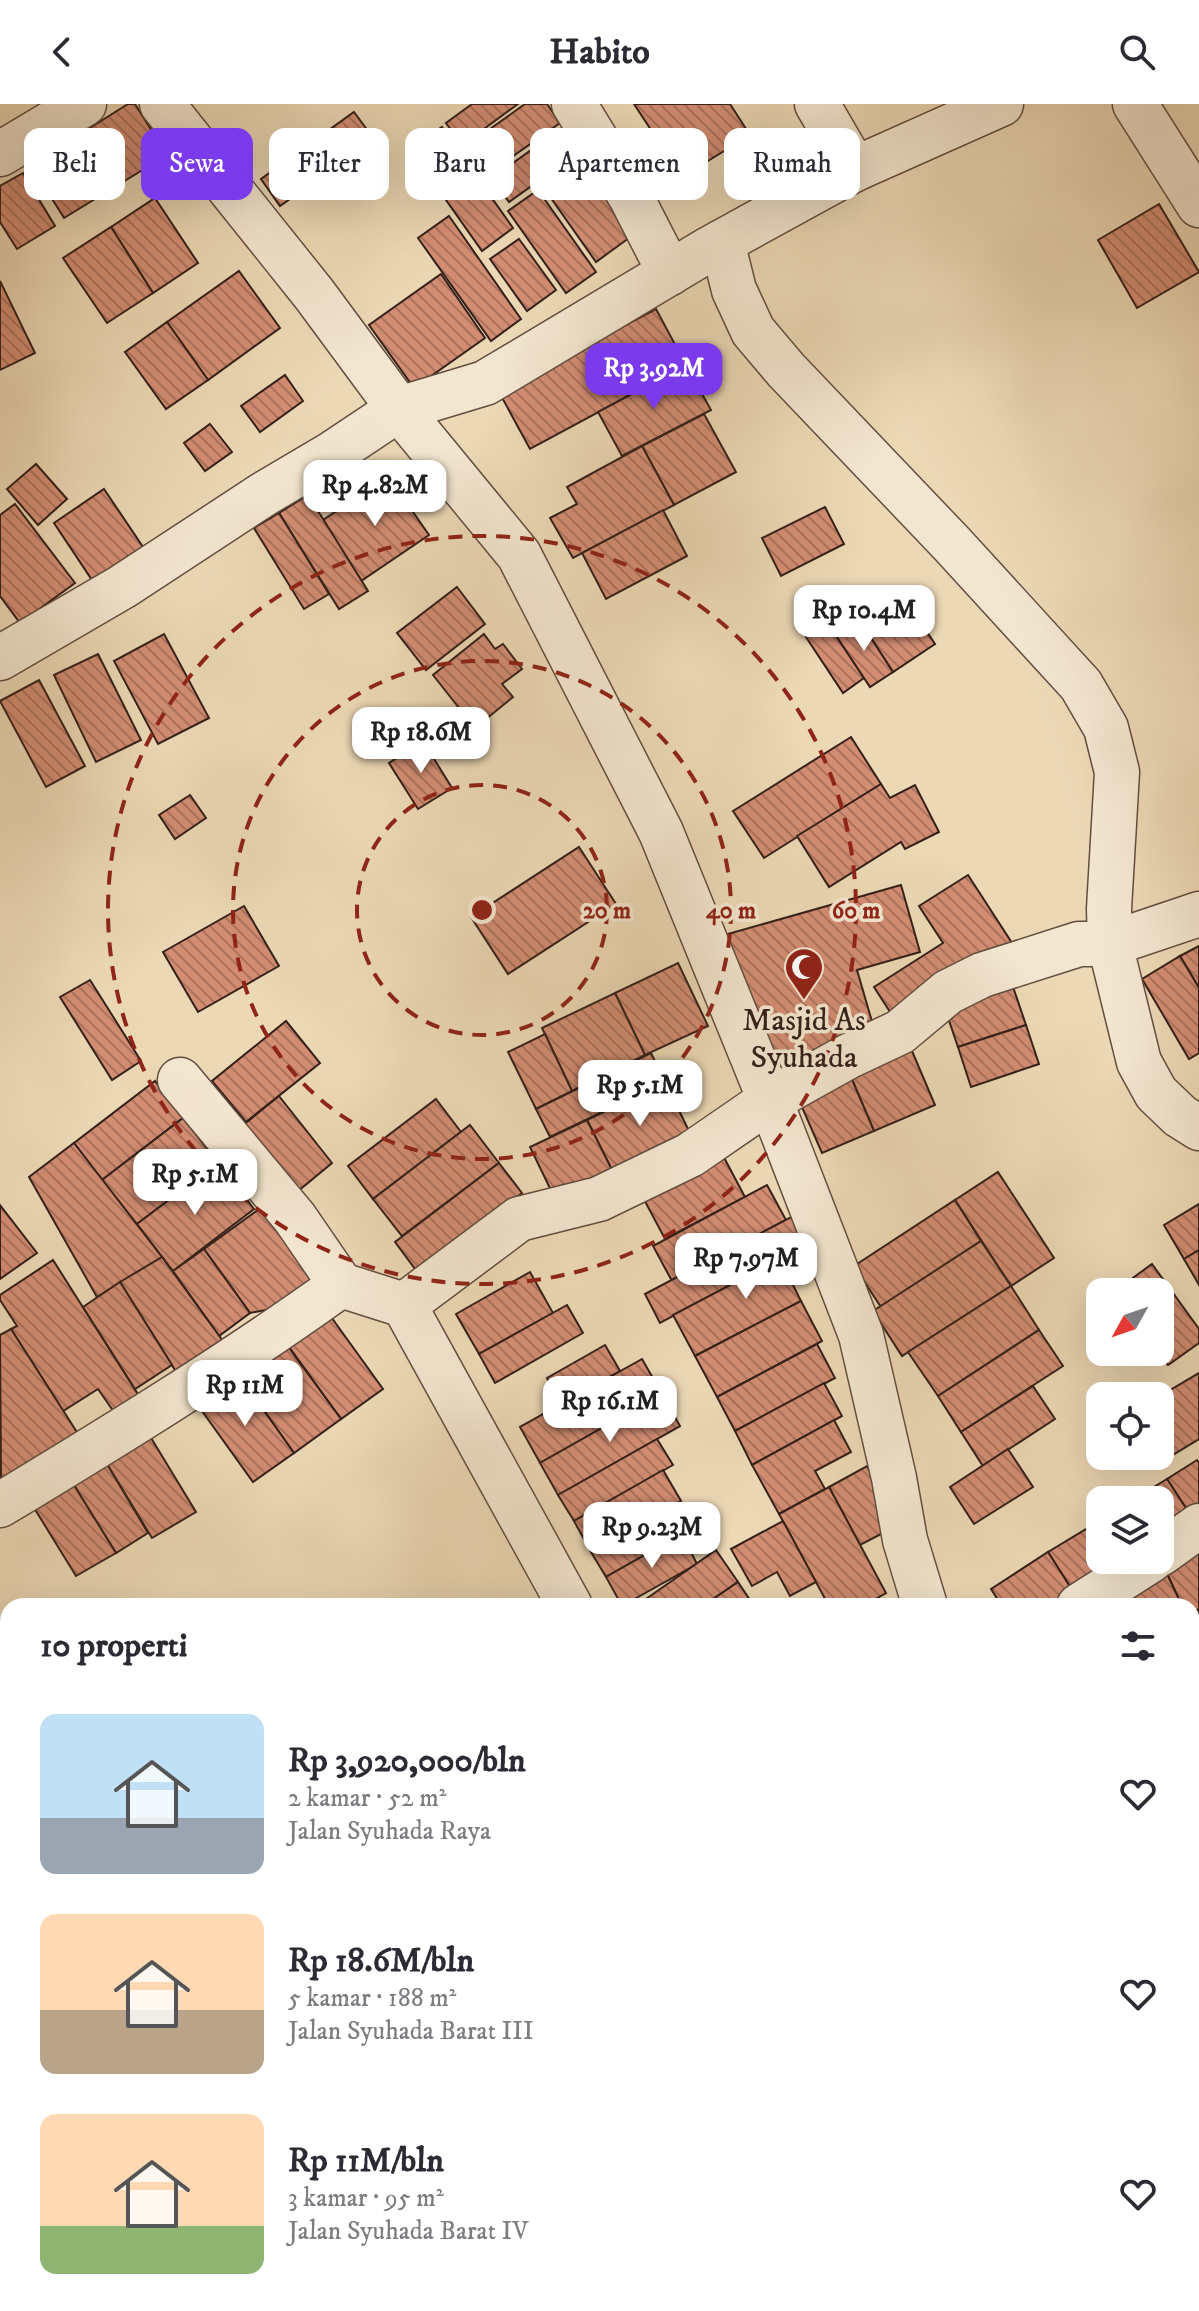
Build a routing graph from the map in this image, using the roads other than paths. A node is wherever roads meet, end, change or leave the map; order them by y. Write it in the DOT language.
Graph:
graph roads {
  1 [pos="84,104"];
  2 [pos="162,104"];
  3 [pos="574,104"];
  4 [pos="817,104"];
  5 [pos="1001,104"];
  6 [pos="1135,104"];
  7 [pos="831,128"];
  8 [pos="0,154"];
  9 [pos="860,167"];
  10 [pos="799,200"];
  11 [pos="1199,205"];
  12 [pos="696,257"];
  13 [pos="399,409"];
  14 [pos="0,658"];
  15 [pos="1199,914"];
  16 [pos="1095,944"];
  17 [pos="180,1080"];
  18 [pos="770,1100"];
  19 [pos="1199,1128"];
  20 [pos="341,1285"];
  21 [pos="404,1305"];
  22 [pos="0,1505"];
  23 [pos="1199,1526"];
  24 [pos="1174,1544"];
  25 [pos="1129,1574"];
  26 [pos="566,1598"];
  27 [pos="923,1598"];
  28 [pos="1092,1598"];
  1 -- 8 [label="street"];
  2 -- 13 [label="street"];
  3 -- 12 [label="street"];
  4 -- 7 [label="street"];
  5 -- 9 [label="street"];
  6 -- 11 [label="street"];
  10 -- 12 [label="street"];
  12 -- 13 [label="street"];
  12 -- 16 [label="street"];
  13 -- 14 [label="street"];
  13 -- 18 [label="street"];
  15 -- 16 [label="street"];
  16 -- 18 [label="street"];
  16 -- 19 [label="street"];
  17 -- 20 [label="street"];
  18 -- 21 [label="street"];
  18 -- 27 [label="street"];
  20 -- 21 [label="street"];
  20 -- 22 [label="street"];
  21 -- 26 [label="street"];
  23 -- 24 [label="street"];
  25 -- 28 [label="street"];
}
